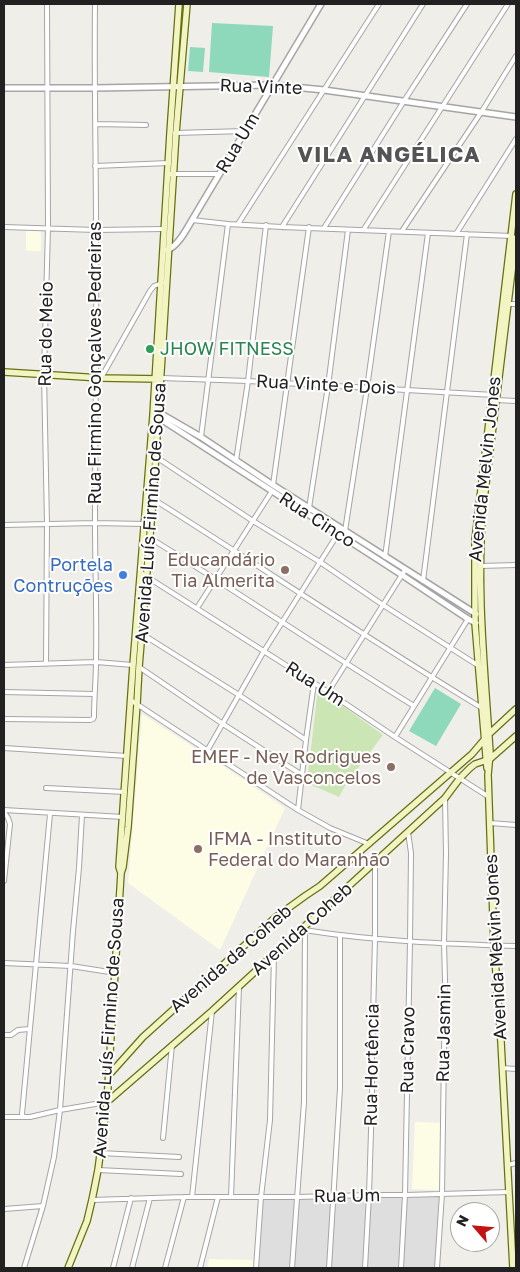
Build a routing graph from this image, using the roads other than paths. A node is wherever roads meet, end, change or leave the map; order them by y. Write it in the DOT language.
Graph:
graph roads {
  1 [pos="47,4"];
  2 [pos="95,4"];
  3 [pos="180,4"];
  4 [pos="187,4"];
  5 [pos="321,4"];
  6 [pos="379,4"];
  7 [pos="422,4"];
  8 [pos="467,4"];
  9 [pos="508,4"];
  10 [pos="516,56"];
  11 [pos="273,85"];
  12 [pos="173,86"];
  13 [pos="181,86"];
  14 [pos="4,88"];
  15 [pos="47,88"];
  16 [pos="94,88"];
  17 [pos="324,90"];
  18 [pos="364,96"];
  19 [pos="404,101"];
  20 [pos="444,106"];
  21 [pos="482,111"];
  22 [pos="516,117"];
  23 [pos="96,124"];
  24 [pos="146,125"];
  25 [pos="245,131"];
  26 [pos="173,133"];
  27 [pos="516,139"];
  28 [pos="169,163"];
  29 [pos="95,166"];
  30 [pos="171,174"];
  31 [pos="219,174"];
  32 [pos="516,194"];
  33 [pos="192,220"];
  34 [pos="228,224"];
  35 [pos="238,224"];
  36 [pos="266,226"];
  37 [pos="4,227"];
  38 [pos="282,227"];
  39 [pos="310,227"];
  40 [pos="48,228"];
  41 [pos="324,228"];
  42 [pos="164,229"];
  43 [pos="364,229"];
  44 [pos="96,230"];
  45 [pos="348,230"];
  46 [pos="389,231"];
  47 [pos="402,232"];
  48 [pos="428,233"];
  49 [pos="456,234"];
  50 [pos="467,234"];
  51 [pos="515,237"];
  52 [pos="166,250"];
  53 [pos="162,283"];
  54 [pos="508,304"];
  55 [pos="516,304"];
  56 [pos="4,372"];
  57 [pos="44,374"];
  58 [pos="98,378"];
  59 [pos="158,379"];
  60 [pos="208,379"];
  61 [pos="248,380"];
  62 [pos="287,384"];
  63 [pos="328,386"];
  64 [pos="367,388"];
  65 [pos="407,389"];
  66 [pos="447,391"];
  67 [pos="494,397"];
  68 [pos="516,401"];
  69 [pos="156,414"];
  70 [pos="201,437"];
  71 [pos="156,457"];
  72 [pos="236,461"];
  73 [pos="152,465"];
  74 [pos="273,488"];
  75 [pos="153,499"];
  76 [pos="309,508"];
  77 [pos="253,521"];
  78 [pos="95,523"];
  79 [pos="4,524"];
  80 [pos="47,524"];
  81 [pos="145,524"];
  82 [pos="341,531"];
  83 [pos="150,538"];
  84 [pos="235,550"];
  85 [pos="385,557"];
  86 [pos="320,562"];
  87 [pos="516,565"];
  88 [pos="478,566"];
  89 [pos="404,572"];
  90 [pos="144,574"];
  91 [pos="216,579"];
  92 [pos="423,581"];
  93 [pos="300,593"];
  94 [pos="384,605"];
  95 [pos="197,608"];
  96 [pos="478,615"];
  97 [pos="468,619"];
  98 [pos="282,622"];
  99 [pos="475,623"];
  100 [pos="482,623"];
  101 [pos="142,634"];
  102 [pos="365,634"];
  103 [pos="451,647"];
  104 [pos="264,651"];
  105 [pos="96,662"];
  106 [pos="46,664"];
  107 [pos="346,664"];
  108 [pos="4,665"];
  109 [pos="136,666"];
  110 [pos="479,666"];
  111 [pos="432,678"];
  112 [pos="314,683"];
  113 [pos="4,692"];
  114 [pos="328,692"];
  115 [pos="94,694"];
  116 [pos="239,695"];
  117 [pos="134,702"];
  118 [pos="414,706"];
  119 [pos="482,708"];
  120 [pos="516,709"];
  121 [pos="4,719"];
  122 [pos="223,724"];
  123 [pos="489,734"];
  124 [pos="516,736"];
  125 [pos="395,737"];
  126 [pos="484,739"];
  127 [pos="306,740"];
  128 [pos="4,748"];
  129 [pos="207,751"];
  130 [pos="127,756"];
  131 [pos="487,760"];
  132 [pos="129,765"];
  133 [pos="451,773"];
  134 [pos="302,775"];
  135 [pos="460,778"];
  136 [pos="46,788"];
  137 [pos="125,792"];
  138 [pos="489,797"];
  139 [pos="445,798"];
  140 [pos="298,810"];
  141 [pos="4,811"];
  142 [pos="50,814"];
  143 [pos="82,815"];
  144 [pos="123,817"];
  145 [pos="490,823"];
  146 [pos="516,824"];
  147 [pos="408,832"];
  148 [pos="369,844"];
  149 [pos="375,862"];
  150 [pos="121,873"];
  151 [pos="4,881"];
  152 [pos="304,929"];
  153 [pos="340,936"];
  154 [pos="375,938"];
  155 [pos="410,941"];
  156 [pos="444,943"];
  157 [pos="494,945"];
  158 [pos="516,946"];
  159 [pos="274,955"];
  160 [pos="4,963"];
  161 [pos="36,965"];
  162 [pos="71,966"];
  163 [pos="116,973"];
  164 [pos="239,987"];
  165 [pos="212,1011"];
  166 [pos="29,1029"];
  167 [pos="4,1035"];
  168 [pos="172,1045"];
  169 [pos="502,1068"];
  170 [pos="516,1069"];
  171 [pos="109,1075"];
  172 [pos="107,1102"];
  173 [pos="60,1110"];
  174 [pos="4,1117"];
  175 [pos="23,1117"];
  176 [pos="163,1138"];
  177 [pos="100,1153"];
  178 [pos="179,1157"];
  179 [pos="516,1163"];
  180 [pos="508,1165"];
  181 [pos="98,1170"];
  182 [pos="181,1174"];
  183 [pos="509,1192"];
  184 [pos="442,1194"];
  185 [pos="334,1195"];
  186 [pos="369,1195"];
  187 [pos="405,1195"];
  188 [pos="184,1197"];
  189 [pos="192,1197"];
  190 [pos="218,1197"];
  191 [pos="231,1197"];
  192 [pos="261,1197"];
  193 [pos="297,1197"];
  194 [pos="131,1198"];
  195 [pos="150,1198"];
  196 [pos="92,1200"];
  197 [pos="43,1206"];
  198 [pos="4,1209"];
  199 [pos="514,1267"];
  200 [pos="24,1268"];
  201 [pos="68,1268"];
  202 [pos="113,1268"];
  203 [pos="132,1268"];
  204 [pos="165,1268"];
  205 [pos="200,1268"];
  206 [pos="256,1268"];
  207 [pos="292,1268"];
  208 [pos="329,1268"];
  209 [pos="365,1268"];
  210 [pos="401,1268"];
  211 [pos="436,1268"];
  1 -- 15 [label="street, Rua do Meio"];
  2 -- 16 [label="street, Rua Firmino Gonçalves Pedreiras"];
  3 -- 12 [label="main road, Avenida Luís Firmino de Sousa"];
  4 -- 13 [label="main road, Avenida Luís Firmino de Sousa"];
  5 -- 11 [label="street, Rua Um"];
  6 -- 17 [label="street"];
  7 -- 18 [label="street"];
  8 -- 19 [label="street"];
  9 -- 20 [label="street"];
  10 -- 21 [label="street"];
  11 -- 13 [label="street, Rua Vinte"];
  11 -- 17 [label="street, Rua Vinte"];
  11 -- 25 [label="street, Rua Um"];
  12 -- 13 [label="street, Rua Vinte"];
  12 -- 16 [label="street, Rua Vinte"];
  12 -- 26 [label="main road, Avenida Luís Firmino de Sousa"];
  13 -- 26 [label="main road, Avenida Luís Firmino de Sousa"];
  14 -- 15 [label="street, Rua Vinte"];
  15 -- 16 [label="street, Rua Vinte"];
  15 -- 40 [label="street, Rua do Meio"];
  16 -- 23 [label="street, Rua Firmino Gonçalves Pedreiras"];
  17 -- 18 [label="street, Rua Vinte"];
  17 -- 35 [label="street"];
  18 -- 19 [label="street, Rua Vinte"];
  18 -- 38 [label="street"];
  19 -- 20 [label="street, Rua Vinte"];
  19 -- 41 [label="street"];
  20 -- 21 [label="street, Rua Vinte"];
  20 -- 43 [label="street"];
  21 -- 22 [label="street, Rua Vinte"];
  21 -- 47 [label="street"];
  23 -- 24 [label="street"];
  23 -- 29 [label="street, Rua Firmino Gonçalves Pedreiras"];
  25 -- 26 [label="street"];
  25 -- 31 [label="street, Rua Um"];
  26 -- 28 [label="main road, Avenida Luís Firmino de Sousa"];
  26 -- 30 [label="main road, Avenida Luís Firmino de Sousa"];
  27 -- 49 [label="street"];
  28 -- 29 [label="street"];
  28 -- 30 [label="main road, Avenida Luís Firmino de Sousa"];
  29 -- 44 [label="street, Rua Firmino Gonçalves Pedreiras"];
  30 -- 31 [label="street"];
  30 -- 42 [label="main road, Avenida Luís Firmino de Sousa"];
  30 -- 52 [label="main road, Avenida Luís Firmino de Sousa"];
  31 -- 33 [label="street, Rua Um"];
  32 -- 51 [label="main road, Avenida Melvin Jones"];
  33 -- 34 [label="street"];
  33 -- 52 [label="street, Rua Um"];
  34 -- 35 [label="street"];
  34 -- 60 [label="street"];
  35 -- 36 [label="street"];
  36 -- 38 [label="street"];
  36 -- 61 [label="street"];
  37 -- 40 [label="street"];
  38 -- 39 [label="street"];
  39 -- 41 [label="street"];
  39 -- 62 [label="street"];
  40 -- 44 [label="street"];
  40 -- 57 [label="street, Rua do Meio"];
  41 -- 45 [label="street"];
  42 -- 44 [label="street"];
  42 -- 52 [label="main road, Avenida Luís Firmino de Sousa"];
  43 -- 45 [label="street"];
  43 -- 46 [label="street"];
  44 -- 58 [label="street, Rua Firmino Gonçalves Pedreiras"];
  45 -- 63 [label="street"];
  46 -- 47 [label="street"];
  46 -- 64 [label="street, Rua Cinco"];
  47 -- 48 [label="street"];
  48 -- 49 [label="street"];
  48 -- 65 [label="street"];
  49 -- 50 [label="street"];
  50 -- 51 [label="street"];
  50 -- 66 [label="street"];
  51 -- 54 [label="main road, Avenida Melvin Jones"];
  51 -- 67 [label="main road, Avenida Melvin Jones"];
  52 -- 53 [label="main road, Avenida Luís Firmino de Sousa"];
  52 -- 59 [label="main road, Avenida Luís Firmino de Sousa"];
  53 -- 58 [label="street"];
  53 -- 59 [label="main road, Avenida Luís Firmino de Sousa"];
  54 -- 55 [label="street"];
  54 -- 67 [label="main road, Avenida Melvin Jones"];
  56 -- 57 [label="main road"];
  57 -- 58 [label="main road"];
  57 -- 80 [label="street, Rua do Meio"];
  58 -- 59 [label="main road"];
  58 -- 78 [label="street, Rua Firmino Gonçalves Pedreiras"];
  59 -- 60 [label="street, Rua Vinte e Dois"];
  59 -- 69 [label="main road, Avenida Luís Firmino de Sousa"];
  60 -- 61 [label="street, Rua Vinte e Dois"];
  60 -- 70 [label="street"];
  61 -- 62 [label="street, Rua Vinte e Dois"];
  61 -- 72 [label="street"];
  62 -- 63 [label="street, Rua Vinte e Dois"];
  62 -- 74 [label="street"];
  63 -- 64 [label="street, Rua Vinte e Dois"];
  63 -- 76 [label="street"];
  64 -- 65 [label="street, Rua Vinte e Dois"];
  64 -- 82 [label="street, Rua Cinco"];
  65 -- 66 [label="street, Rua Vinte e Dois"];
  65 -- 85 [label="street"];
  66 -- 67 [label="street, Rua Vinte e Dois"];
  66 -- 92 [label="street"];
  67 -- 68 [label="street, Rua Vinte e Dois"];
  67 -- 88 [label="main road, Avenida Melvin Jones"];
  69 -- 70 [label="street, Rua Cinco"];
  69 -- 71 [label="main road, Avenida Luís Firmino de Sousa"];
  69 -- 73 [label="main road, Avenida Luís Firmino de Sousa"];
  69 -- 74 [label="street, Rua Cinco"];
  70 -- 72 [label="street, Rua Cinco"];
  71 -- 73 [label="main road, Avenida Luís Firmino de Sousa"];
  71 -- 77 [label="street"];
  72 -- 74 [label="street, Rua Cinco"];
  73 -- 75 [label="main road, Avenida Luís Firmino de Sousa"];
  73 -- 81 [label="main road, Avenida Luís Firmino de Sousa"];
  74 -- 76 [label="street, Rua Cinco"];
  74 -- 77 [label="street"];
  74 -- 82 [label="street, Rua Cinco"];
  75 -- 83 [label="main road, Avenida Luís Firmino de Sousa"];
  75 -- 84 [label="street"];
  76 -- 82 [label="street, Rua Cinco"];
  77 -- 84 [label="street"];
  77 -- 86 [label="street"];
  78 -- 80 [label="street"];
  78 -- 81 [label="street"];
  78 -- 105 [label="street, Rua Firmino Gonçalves Pedreiras"];
  79 -- 80 [label="street"];
  80 -- 106 [label="street, Rua do Meio"];
  81 -- 90 [label="main road, Avenida Luís Firmino de Sousa"];
  82 -- 85 [label="street, Rua Cinco"];
  82 -- 86 [label="street"];
  82 -- 89 [label="street, Rua Cinco"];
  83 -- 90 [label="main road, Avenida Luís Firmino de Sousa"];
  83 -- 91 [label="street"];
  84 -- 91 [label="street"];
  84 -- 93 [label="street"];
  85 -- 89 [label="street, Rua Cinco"];
  86 -- 93 [label="street"];
  86 -- 94 [label="street"];
  87 -- 88 [label="street"];
  88 -- 96 [label="main road, Avenida Melvin Jones"];
  89 -- 92 [label="street, Rua Cinco"];
  89 -- 94 [label="street"];
  89 -- 97 [label="street, Rua Cinco"];
  90 -- 95 [label="street, Rua Um"];
  90 -- 101 [label="main road, Avenida Luís Firmino de Sousa"];
  90 -- 109 [label="main road, Avenida Luís Firmino de Sousa"];
  91 -- 95 [label="street"];
  91 -- 98 [label="street"];
  92 -- 96 [label="street, Rua Cinco"];
  93 -- 98 [label="street"];
  93 -- 102 [label="street"];
  94 -- 102 [label="street"];
  94 -- 103 [label="street"];
  95 -- 104 [label="street, Rua Um"];
  96 -- 99 [label="main road, Avenida Melvin Jones"];
  96 -- 100 [label="main road, Avenida Melvin Jones"];
  97 -- 99 [label="street, Rua Cinco"];
  97 -- 103 [label="street"];
  98 -- 104 [label="street"];
  98 -- 107 [label="street"];
  99 -- 100 [label="street, Rua Cinco"];
  99 -- 110 [label="main road, Avenida Melvin Jones"];
  100 -- 123 [label="main road, Avenida Melvin Jones"];
  101 -- 109 [label="main road, Avenida Luís Firmino de Sousa"];
  101 -- 116 [label="street"];
  102 -- 107 [label="street"];
  102 -- 111 [label="street"];
  103 -- 110 [label="street"];
  103 -- 111 [label="street"];
  104 -- 112 [label="street, Rua Um"];
  104 -- 116 [label="street"];
  105 -- 106 [label="street"];
  105 -- 109 [label="street"];
  105 -- 115 [label="street, Rua Firmino Gonçalves Pedreiras"];
  106 -- 108 [label="street"];
  107 -- 114 [label="street"];
  107 -- 118 [label="street"];
  109 -- 117 [label="main road, Avenida Luís Firmino de Sousa"];
  109 -- 122 [label="street"];
  110 -- 119 [label="main road, Avenida Melvin Jones"];
  111 -- 118 [label="street"];
  111 -- 119 [label="street"];
  112 -- 114 [label="street, Rua Um"];
  112 -- 127 [label="street"];
  113 -- 115 [label="street"];
  114 -- 125 [label="street, Rua Um"];
  115 -- 121 [label="street, Rua Firmino Gonçalves Pedreiras"];
  116 -- 122 [label="street"];
  116 -- 127 [label="street"];
  117 -- 129 [label="street"];
  117 -- 130 [label="main road, Avenida Luís Firmino de Sousa"];
  117 -- 132 [label="main road, Avenida Luís Firmino de Sousa"];
  118 -- 125 [label="street"];
  119 -- 126 [label="main road, Avenida Melvin Jones"];
  120 -- 123 [label="main road, Avenida da Coheb"];
  122 -- 129 [label="street"];
  122 -- 134 [label="street"];
  123 -- 126 [label="main road, Avenida da Coheb"];
  123 -- 131 [label="main road, Avenida Melvin Jones"];
  124 -- 131 [label="main road, Avenida Coheb"];
  125 -- 133 [label="street, Rua Um"];
  126 -- 131 [label="main road, Avenida Melvin Jones"];
  126 -- 133 [label="main road, Avenida da Coheb"];
  127 -- 134 [label="street"];
  128 -- 130 [label="street"];
  129 -- 140 [label="street"];
  130 -- 132 [label="main road, Avenida Luís Firmino de Sousa"];
  131 -- 135 [label="main road, Avenida Coheb"];
  131 -- 138 [label="main road, Avenida Melvin Jones"];
  132 -- 137 [label="main road, Avenida Luís Firmino de Sousa"];
  132 -- 150 [label="main road, Avenida Luís Firmino de Sousa"];
  133 -- 135 [label="street, Rua Um"];
  133 -- 148 [label="main road, Avenida da Coheb"];
  134 -- 140 [label="street"];
  135 -- 138 [label="street, Rua Um"];
  135 -- 139 [label="main road, Avenida Coheb"];
  136 -- 137 [label="street"];
  137 -- 144 [label="main road, Avenida Luís Firmino de Sousa"];
  138 -- 145 [label="main road, Avenida Melvin Jones"];
  139 -- 147 [label="main road, Avenida Coheb"];
  139 -- 156 [label="street, Rua Jasmin"];
  140 -- 148 [label="street"];
  141 -- 142 [label="street"];
  141 -- 151 [label="street"];
  142 -- 143 [label="street"];
  142 -- 161 [label="street"];
  143 -- 144 [label="street"];
  143 -- 162 [label="street"];
  144 -- 150 [label="main road, Avenida Luís Firmino de Sousa"];
  145 -- 146 [label="street"];
  145 -- 157 [label="main road, Avenida Melvin Jones"];
  147 -- 149 [label="main road, Avenida Coheb"];
  147 -- 155 [label="street, Rua Cravo"];
  148 -- 171 [label="main road, Avenida da Coheb"];
  149 -- 152 [label="main road, Avenida Coheb"];
  149 -- 154 [label="street, Rua Hortência"];
  150 -- 163 [label="main road, Avenida Luís Firmino de Sousa"];
  152 -- 153 [label="street"];
  152 -- 159 [label="main road, Avenida Coheb"];
  152 -- 193 [label="street"];
  153 -- 154 [label="street"];
  153 -- 185 [label="street"];
  154 -- 155 [label="street"];
  154 -- 186 [label="street, Rua Hortência"];
  155 -- 156 [label="street"];
  155 -- 187 [label="street, Rua Cravo"];
  156 -- 157 [label="street"];
  156 -- 184 [label="street, Rua Jasmin"];
  157 -- 158 [label="street"];
  157 -- 169 [label="main road, Avenida Melvin Jones"];
  159 -- 164 [label="main road, Avenida Coheb"];
  159 -- 192 [label="street"];
  160 -- 161 [label="street"];
  161 -- 162 [label="street"];
  161 -- 166 [label="street"];
  162 -- 163 [label="street"];
  162 -- 173 [label="street"];
  163 -- 171 [label="main road, Avenida Luís Firmino de Sousa"];
  164 -- 165 [label="main road, Avenida Coheb"];
  164 -- 191 [label="street"];
  165 -- 168 [label="main road, Avenida Coheb"];
  165 -- 189 [label="street"];
  166 -- 167 [label="street"];
  166 -- 175 [label="street"];
  168 -- 172 [label="main road, Avenida Coheb"];
  168 -- 176 [label="street"];
  169 -- 170 [label="street"];
  169 -- 180 [label="main road, Avenida Melvin Jones"];
  171 -- 172 [label="main road, Avenida Luís Firmino de Sousa"];
  172 -- 173 [label="street"];
  172 -- 177 [label="main road, Avenida Luís Firmino de Sousa"];
  173 -- 175 [label="street"];
  173 -- 197 [label="street"];
  174 -- 175 [label="street"];
  177 -- 178 [label="street"];
  177 -- 181 [label="main road, Avenida Luís Firmino de Sousa"];
  179 -- 180 [label="street"];
  180 -- 183 [label="main road, Avenida Melvin Jones"];
  181 -- 182 [label="street"];
  181 -- 196 [label="main road, Avenida Luís Firmino de Sousa"];
  183 -- 184 [label="street, Rua Um"];
  183 -- 199 [label="main road, Avenida Melvin Jones"];
  184 -- 187 [label="street, Rua Um"];
  184 -- 211 [label="street, Rua Jasmin"];
  185 -- 186 [label="street, Rua Um"];
  185 -- 193 [label="street, Rua Um"];
  185 -- 208 [label="street"];
  186 -- 187 [label="street, Rua Um"];
  186 -- 209 [label="street, Rua Hortência"];
  187 -- 210 [label="street, Rua Cravo"];
  188 -- 189 [label="street, Rua Um"];
  188 -- 195 [label="street, Rua Um"];
  188 -- 204 [label="street"];
  189 -- 190 [label="street, Rua Um"];
  190 -- 191 [label="street, Rua Um"];
  190 -- 205 [label="street"];
  191 -- 192 [label="street, Rua Um"];
  192 -- 193 [label="street, Rua Um"];
  192 -- 206 [label="street"];
  193 -- 207 [label="street"];
  194 -- 195 [label="street, Rua Um"];
  194 -- 196 [label="street, Rua Um"];
  194 -- 202 [label="street"];
  195 -- 203 [label="street"];
  196 -- 201 [label="main road, Avenida Luís Firmino de Sousa"];
  197 -- 198 [label="street"];
  197 -- 200 [label="street"];
}
